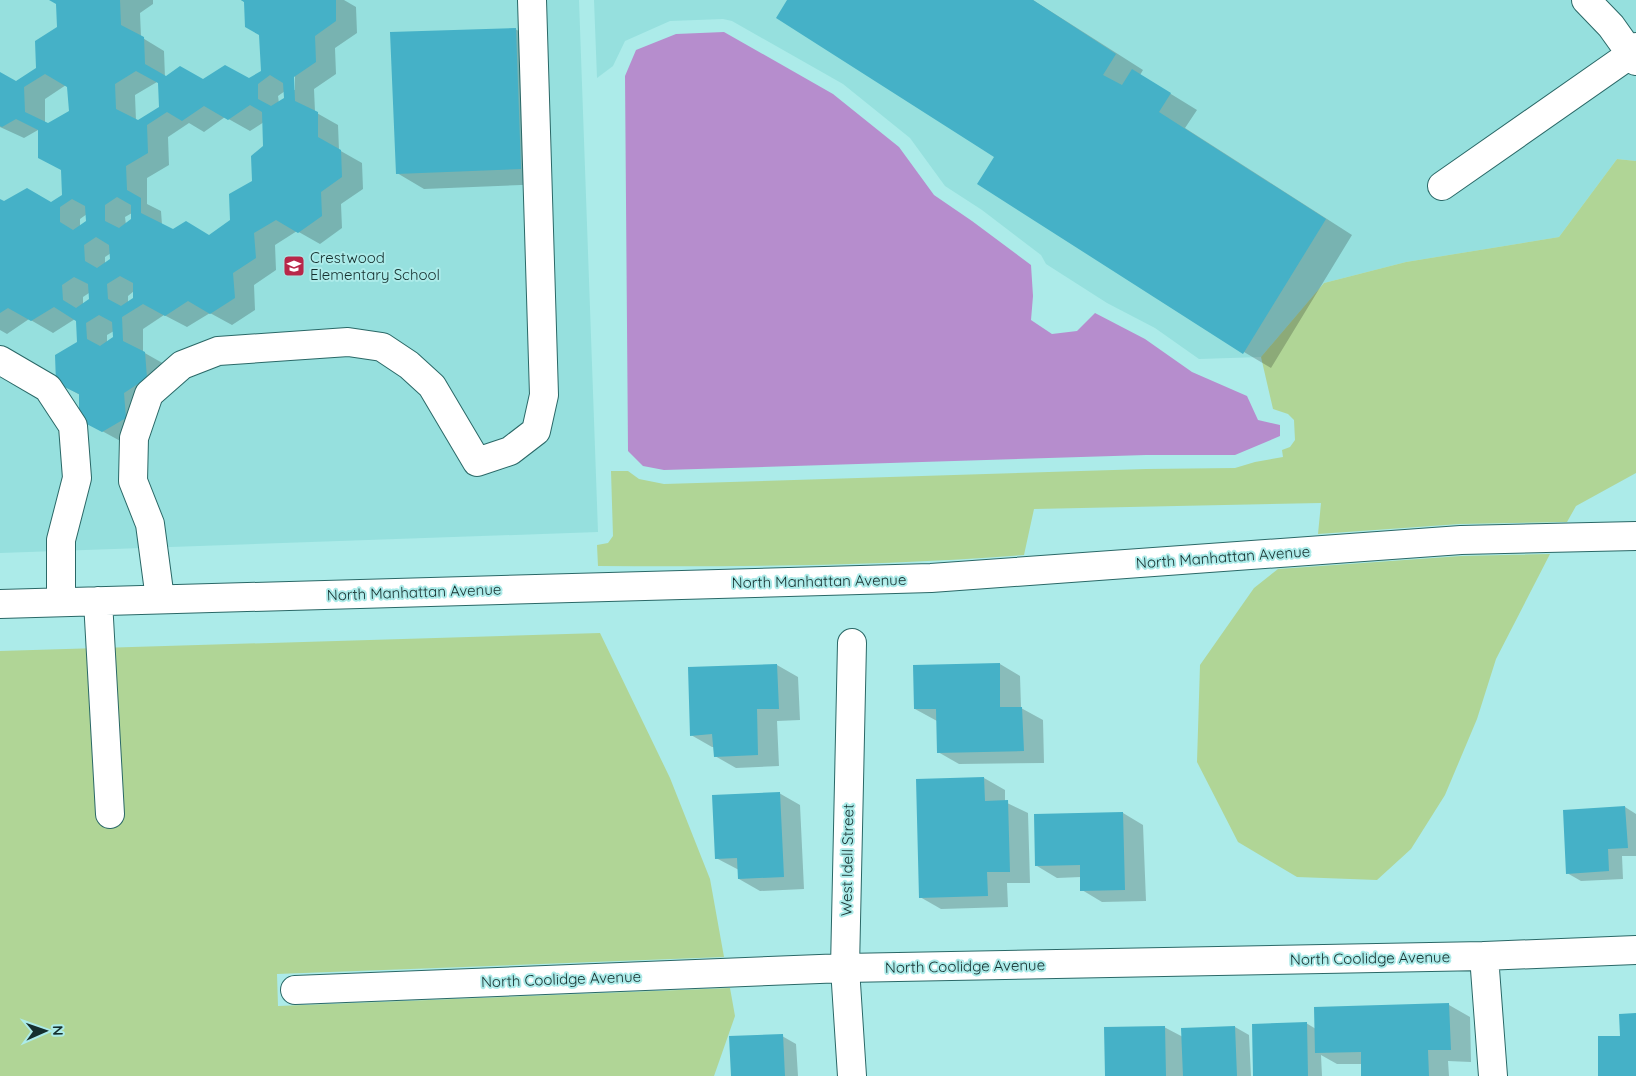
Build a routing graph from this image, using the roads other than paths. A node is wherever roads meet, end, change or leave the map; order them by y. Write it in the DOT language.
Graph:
graph roads {
  1 [pos="532,0"];
  2 [pos="1586,0"];
  3 [pos="1634,54"];
  4 [pos="1442,186"];
  5 [pos="0,360"];
  6 [pos="1636,536"];
  7 [pos="160,599"];
  8 [pos="98,601"];
  9 [pos="61,602"];
  10 [pos="0,604"];
  11 [pos="852,643"];
  12 [pos="110,814"];
  13 [pos="1636,950"];
  14 [pos="1484,956"];
  15 [pos="845,968"];
  16 [pos="295,990"];
  17 [pos="852,1076"];
  18 [pos="1493,1076"];
  1 -- 7 [label="street"];
  2 -- 3 [label="street"];
  3 -- 4 [label="street"];
  5 -- 9 [label="street"];
  6 -- 7 [label="street, North Manhattan Avenue"];
  7 -- 8 [label="street, North Manhattan Avenue"];
  8 -- 9 [label="street, North Manhattan Avenue"];
  8 -- 12 [label="street"];
  9 -- 10 [label="street, North Manhattan Avenue"];
  11 -- 15 [label="street, West Idell Street"];
  13 -- 14 [label="street, North Coolidge Avenue"];
  14 -- 15 [label="street, North Coolidge Avenue"];
  14 -- 18 [label="street"];
  15 -- 16 [label="street, North Coolidge Avenue"];
  15 -- 17 [label="street, West Idell Street"];
}
